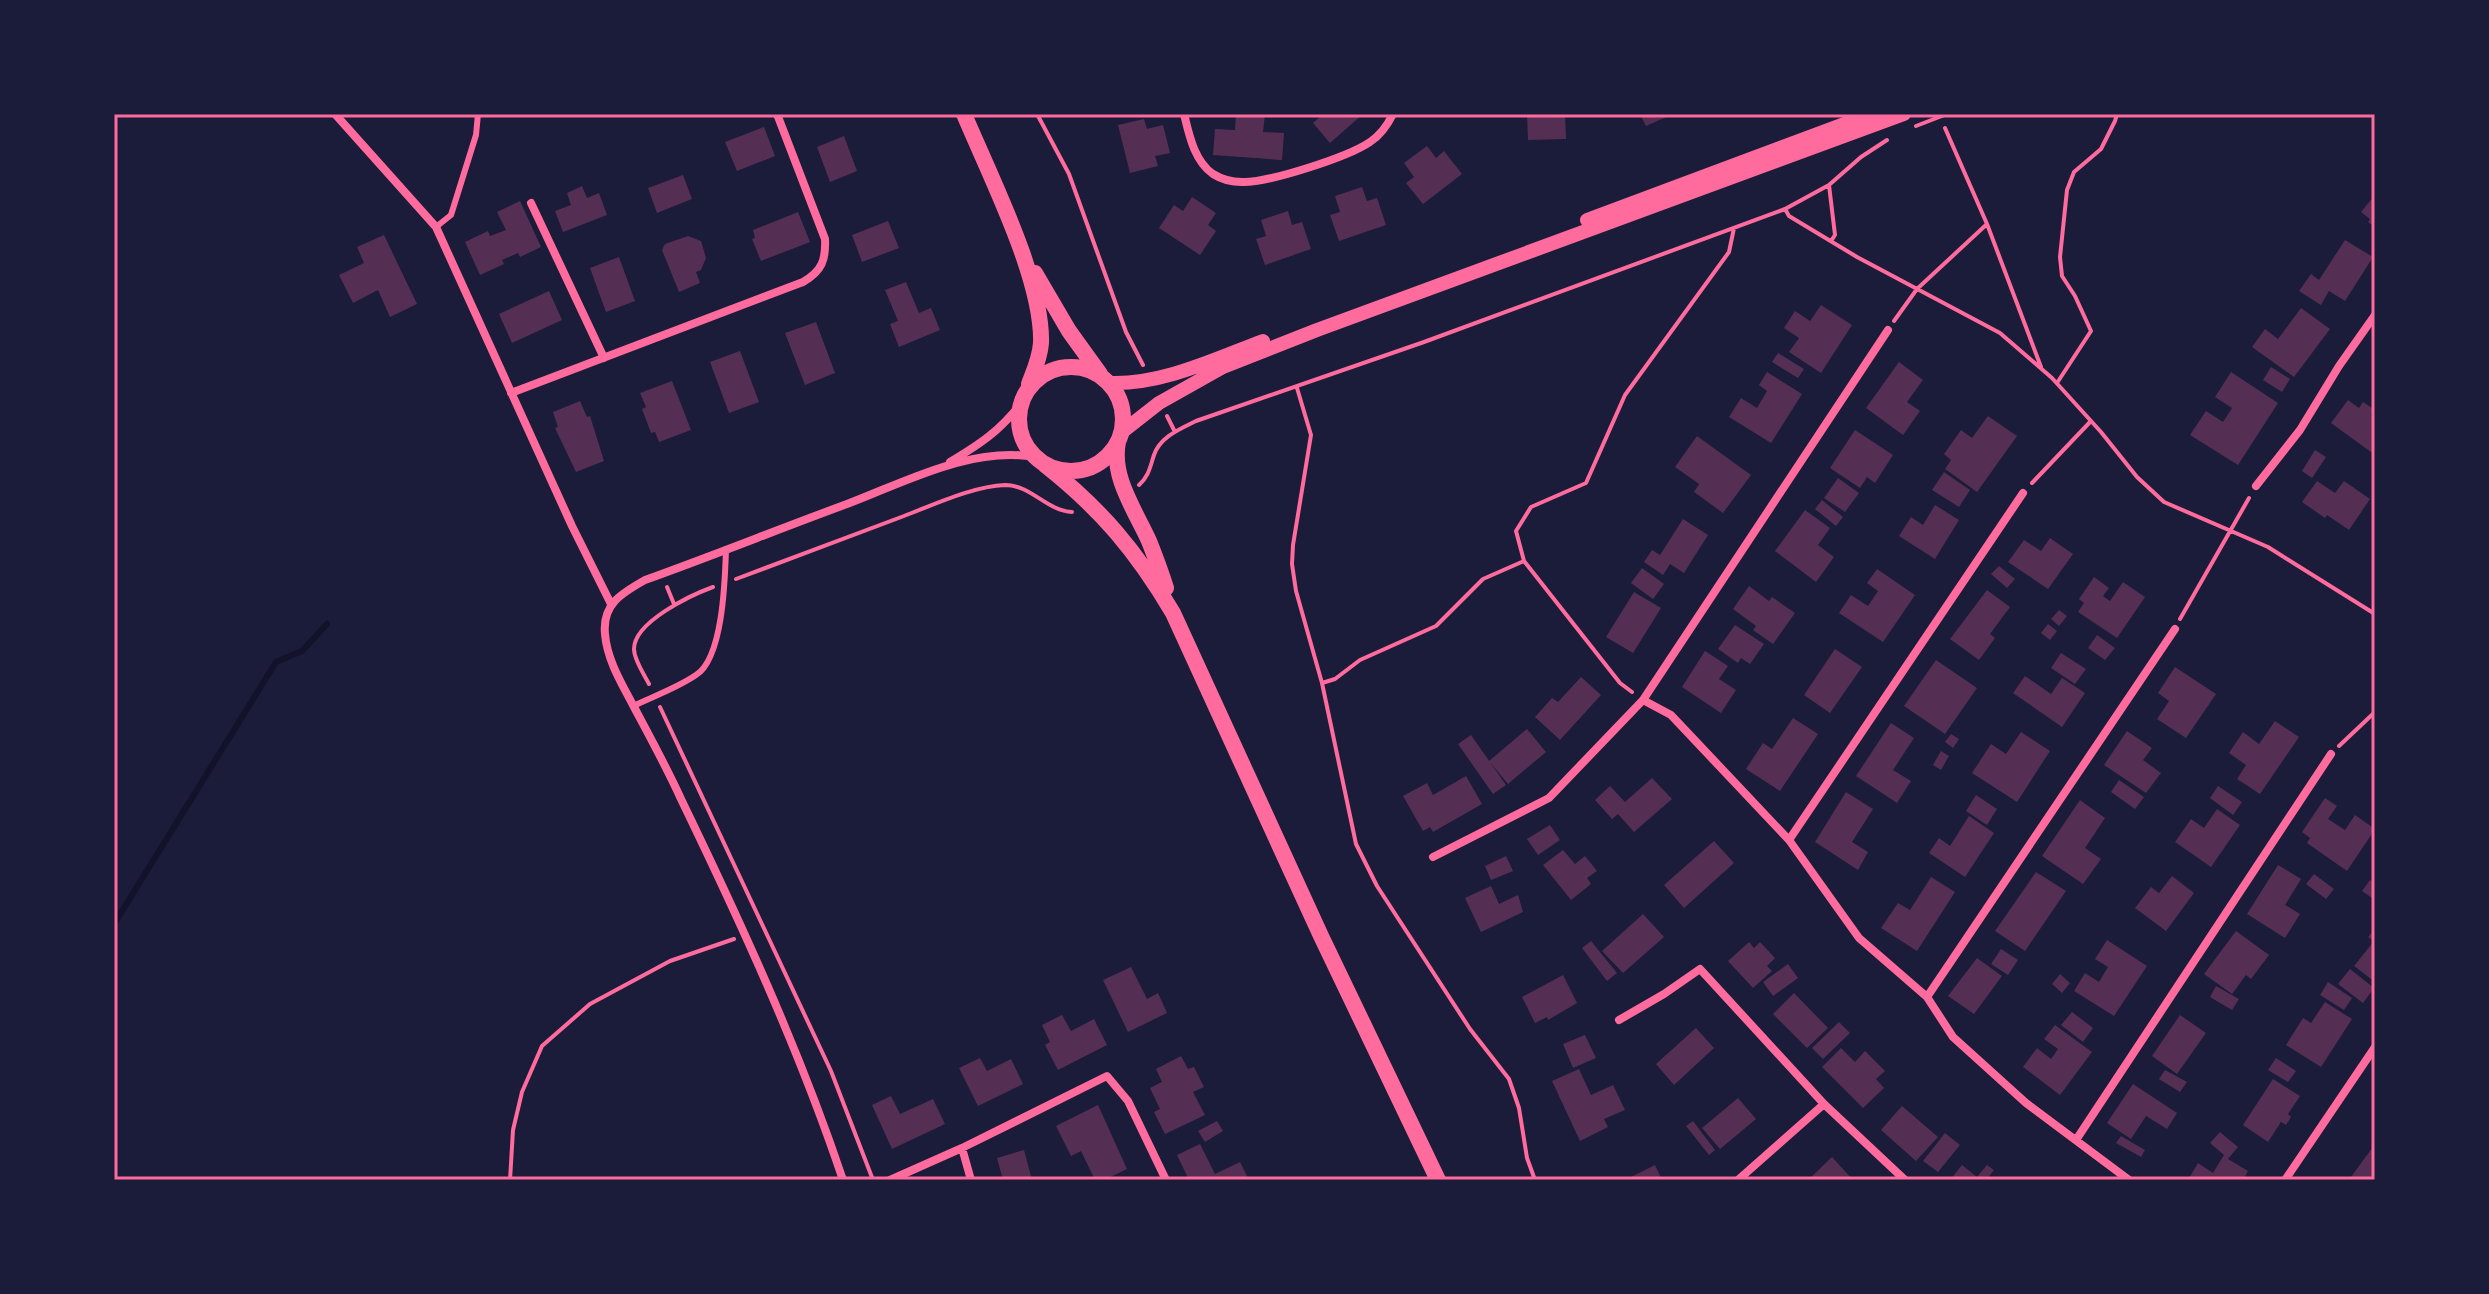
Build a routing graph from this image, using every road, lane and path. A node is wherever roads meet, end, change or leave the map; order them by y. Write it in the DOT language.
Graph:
graph roads {
  1 [pos="335,114"];
  2 [pos="478,114"];
  3 [pos="777,114"];
  4 [pos="964,114"];
  5 [pos="1037,114"];
  6 [pos="1184,114"];
  7 [pos="1393,114"];
  8 [pos="1871,114"];
  9 [pos="1904,114"];
  10 [pos="2117,114"];
  11 [pos="1945,128"];
  12 [pos="1829,185"];
  13 [pos="531,203"];
  14 [pos="1785,209"];
  15 [pos="1987,224"];
  16 [pos="436,227"];
  17 [pos="1734,228"];
  18 [pos="1831,241"];
  19 [pos="1018,244"];
  20 [pos="1917,289"];
  21 [pos="2375,315"];
  22 [pos="1888,330"];
  23 [pos="604,358"];
  24 [pos="2042,369"];
  25 [pos="1106,380"];
  26 [pos="1150,381"];
  27 [pos="2057,383"];
  28 [pos="1297,387"];
  29 [pos="511,393"];
  30 [pos="1024,397"];
  31 [pos="1159,403"];
  32 [pos="2091,421"];
  33 [pos="1175,432"];
  34 [pos="1120,437"];
  35 [pos="1040,461"];
  36 [pos="939,469"];
  37 [pos="2256,486"];
  38 [pos="2023,493"];
  39 [pos="2232,531"];
  40 [pos="726,549"];
  41 [pos="1524,561"];
  42 [pos="611,604"];
  43 [pos="1173,613"];
  44 [pos="2375,614"];
  45 [pos="2175,629"];
  46 [pos="1322,683"];
  47 [pos="1643,700"];
  48 [pos="633,706"];
  49 [pos="2375,712"];
  50 [pos="2331,754"];
  51 [pos="1789,840"];
  52 [pos="1433,857"];
  53 [pos="744,934"];
  54 [pos="1927,997"];
  55 [pos="1619,1020"];
  56 [pos="2375,1047"];
  57 [pos="1824,1104"];
  58 [pos="2076,1140"];
  59 [pos="962,1148"];
  60 [pos="510,1180"];
  61 [pos="843,1180"];
  62 [pos="890,1180"];
  63 [pos="971,1180"];
  64 [pos="1166,1180"];
  65 [pos="1438,1180"];
  66 [pos="1535,1180"];
  67 [pos="1738,1180"];
  68 [pos="1905,1180"];
  69 [pos="2129,1180"];
  70 [pos="2285,1180"];
  1 -- 16 [label="street"];
  2 -- 16 [label="lane"];
  3 -- 23 [label="street"];
  4 -- 19 [label="main road"];
  5 -- 26 [label="path"];
  6 -- 7 [label="street"];
  8 -- 26 [label="street"];
  9 -- 31 [label="street"];
  10 -- 27 [label="path"];
  11 -- 15 [label="path"];
  12 -- 18 [label="path"];
  13 -- 23 [label="street"];
  14 -- 18 [label="path"];
  15 -- 20 [label="path"];
  15 -- 24 [label="path"];
  16 -- 29 [label="street"];
  17 -- 41 [label="path"];
  18 -- 20 [label="path"];
  19 -- 25 [label="main road"];
  19 -- 30 [label="main road"];
  20 -- 22 [label="path"];
  20 -- 24 [label="path"];
  21 -- 37 [label="street"];
  22 -- 47 [label="street"];
  23 -- 29 [label="street"];
  24 -- 27 [label="path"];
  25 -- 26 [label="street"];
  25 -- 30 [label="main road"];
  25 -- 34 [label="main road"];
  27 -- 32 [label="path"];
  28 -- 46 [label="path"];
  29 -- 42 [label="street"];
  30 -- 35 [label="main road"];
  30 -- 36 [label="street"];
  31 -- 33 [label="path"];
  31 -- 34 [label="street"];
  32 -- 38 [label="path"];
  32 -- 39 [label="path"];
  34 -- 35 [label="main road"];
  34 -- 43 [label="main road"];
  35 -- 36 [label="street"];
  35 -- 43 [label="main road"];
  36 -- 40 [label="street"];
  37 -- 39 [label="path"];
  38 -- 51 [label="street"];
  39 -- 44 [label="path"];
  39 -- 45 [label="path"];
  40 -- 42 [label="street"];
  40 -- 48 [label="lane"];
  41 -- 46 [label="path"];
  41 -- 47 [label="path"];
  42 -- 48 [label="street"];
  43 -- 65 [label="main road"];
  45 -- 54 [label="street"];
  46 -- 66 [label="path"];
  47 -- 51 [label="street"];
  47 -- 52 [label="street"];
  48 -- 53 [label="street"];
  49 -- 50 [label="path"];
  50 -- 58 [label="street"];
  51 -- 54 [label="street"];
  53 -- 60 [label="path"];
  53 -- 61 [label="street"];
  54 -- 58 [label="street"];
  55 -- 57 [label="street"];
  56 -- 70 [label="street"];
  57 -- 67 [label="street"];
  57 -- 68 [label="street"];
  58 -- 69 [label="street"];
  59 -- 62 [label="street"];
  59 -- 63 [label="street"];
  59 -- 64 [label="street"];
}
